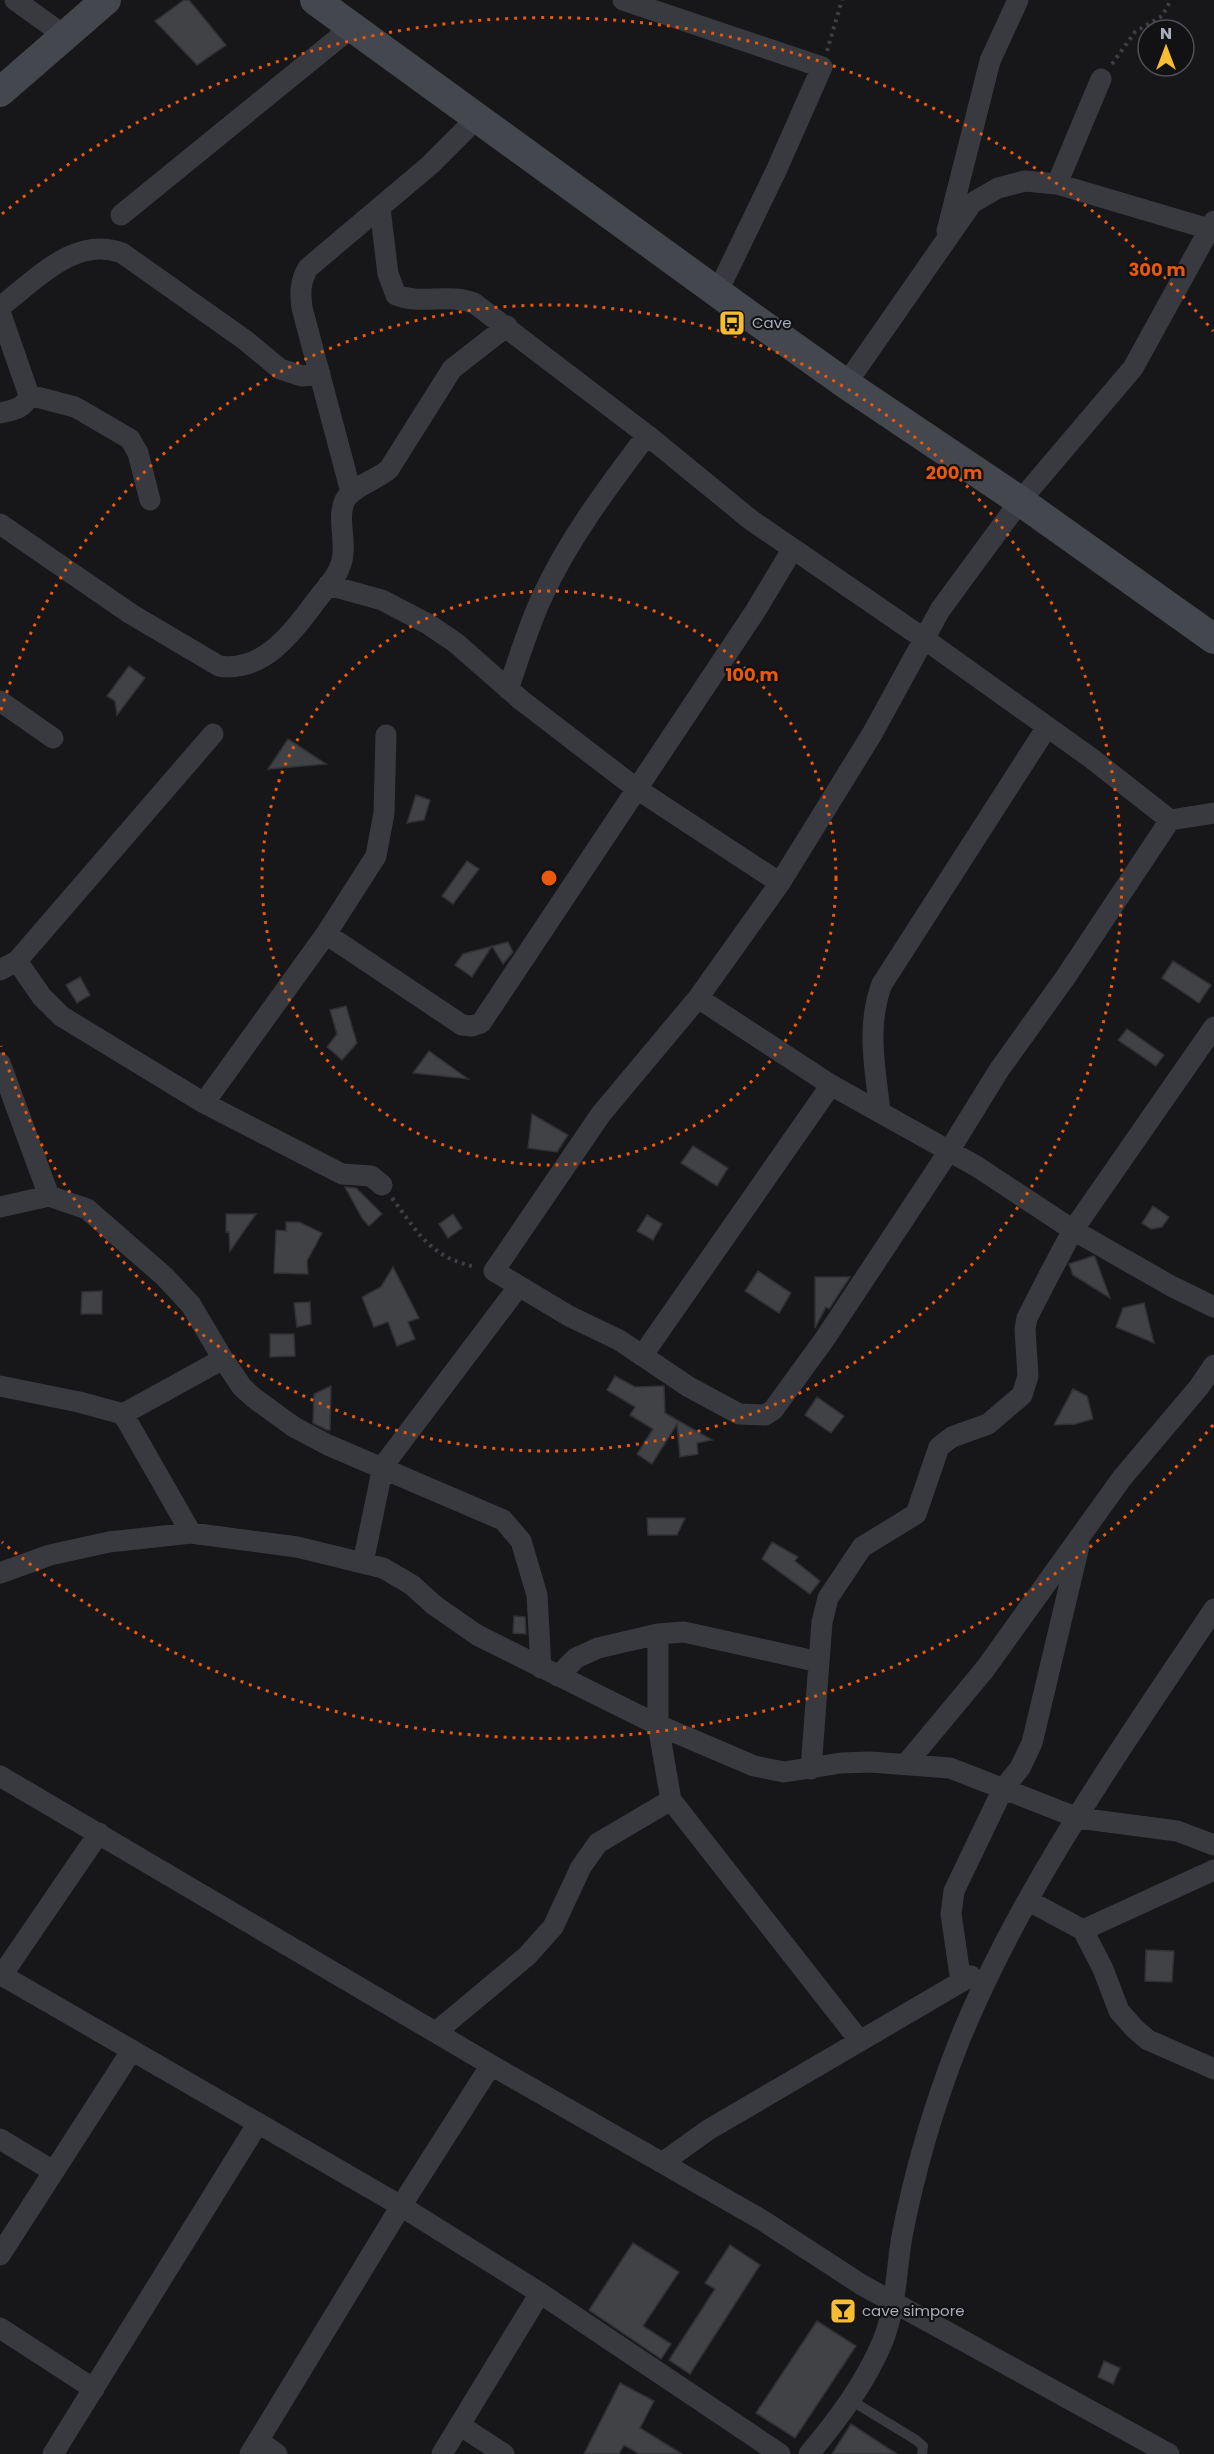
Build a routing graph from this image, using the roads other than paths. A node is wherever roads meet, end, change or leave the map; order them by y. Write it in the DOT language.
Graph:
graph roads {
  1 [pos="15,0"];
  2 [pos="106,0"];
  3 [pos="315,0"];
  4 [pos="623,0"];
  5 [pos="1018,0"];
  6 [pos="352,27"];
  7 [pos="65,36"];
  8 [pos="1101,79"];
  9 [pos="0,92"];
  10 [pos="478,117"];
  11 [pos="1057,184"];
  12 [pos="380,208"];
  13 [pos="121,215"];
  14 [pos="1212,225"];
  15 [pos="944,239"];
  16 [pos="718,291"];
  17 [pos="0,307"];
  18 [pos="0,312"];
  19 [pos="507,326"];
  20 [pos="320,374"];
  21 [pos="846,384"];
  22 [pos="28,395"];
  23 [pos="0,413"];
  24 [pos="647,435"];
  25 [pos="351,492"];
  26 [pos="150,500"];
  27 [pos="1020,501"];
  28 [pos="0,525"];
  29 [pos="792,550"];
  30 [pos="328,585"];
  31 [pos="923,638"];
  32 [pos="1214,639"];
  33 [pos="508,689"];
  34 [pos="0,701"];
  35 [pos="1047,727"];
  36 [pos="213,734"];
  37 [pos="386,735"];
  38 [pos="53,738"];
  39 [pos="637,789"];
  40 [pos="1214,813"];
  41 [pos="1170,820"];
  42 [pos="780,883"];
  43 [pos="326,934"];
  44 [pos="9,965"];
  45 [pos="699,998"];
  46 [pos="1214,1027"];
  47 [pos="0,1063"];
  48 [pos="831,1085"];
  49 [pos="204,1103"];
  50 [pos="880,1111"];
  51 [pos="950,1151"];
  52 [pos="382,1185"];
  53 [pos="49,1196"];
  54 [pos="0,1207"];
  55 [pos="1073,1230"];
  56 [pos="519,1286"];
  57 [pos="1214,1307"];
  58 [pos="642,1356"];
  59 [pos="223,1359"];
  60 [pos="1214,1365"];
  61 [pos="0,1386"];
  62 [pos="123,1414"];
  63 [pos="383,1466"];
  64 [pos="191,1533"];
  65 [pos="1082,1533"];
  66 [pos="363,1563"];
  67 [pos="0,1573"];
  68 [pos="1211,1618"];
  69 [pos="658,1634"];
  70 [pos="819,1662"];
  71 [pos="549,1672"];
  72 [pos="658,1725"];
  73 [pos="906,1764"];
  74 [pos="811,1769"];
  75 [pos="0,1776"];
  76 [pos="1003,1789"];
  77 [pos="671,1800"];
  78 [pos="1078,1818"];
  79 [pos="99,1833"];
  80 [pos="1214,1845"];
  81 [pos="1214,1870"];
  82 [pos="1029,1900"];
  83 [pos="1083,1930"];
  84 [pos="993,1963"];
  85 [pos="1,1974"];
  86 [pos="961,1982"];
  87 [pos="436,2032"];
  88 [pos="859,2040"];
  89 [pos="132,2050"];
  90 [pos="492,2065"];
  91 [pos="1214,2070"];
  92 [pos="258,2123"];
  93 [pos="0,2139"];
  94 [pos="662,2163"];
  95 [pos="54,2171"];
  96 [pos="401,2206"];
  97 [pos="0,2255"];
  98 [pos="540,2293"];
  99 [pos="892,2302"];
  100 [pos="0,2328"];
  101 [pos="94,2389"];
  102 [pos="852,2401"];
  103 [pos="461,2426"];
  104 [pos="262,2450"];
  105 [pos="53,2454"];
  106 [pos="442,2454"];
  107 [pos="504,2454"];
  108 [pos="780,2454"];
  109 [pos="809,2454"];
  110 [pos="922,2454"];
  111 [pos="1169,2454"];
  1 -- 7 [label="street"];
  2 -- 7 [label="street"];
  3 -- 6 [label="street"];
  4 -- 16 [label="street"];
  5 -- 15 [label="street"];
  6 -- 10 [label="street"];
  6 -- 13 [label="street"];
  7 -- 9 [label="street"];
  8 -- 11 [label="street"];
  10 -- 12 [label="street"];
  10 -- 16 [label="street"];
  11 -- 14 [label="street"];
  11 -- 15 [label="street"];
  12 -- 19 [label="street"];
  12 -- 20 [label="street"];
  14 -- 27 [label="street"];
  15 -- 21 [label="street"];
  16 -- 21 [label="street"];
  17 -- 20 [label="street"];
  18 -- 22 [label="street"];
  19 -- 24 [label="street"];
  19 -- 25 [label="street"];
  20 -- 25 [label="street"];
  21 -- 27 [label="street"];
  22 -- 23 [label="street"];
  22 -- 26 [label="street"];
  24 -- 29 [label="street"];
  24 -- 33 [label="street"];
  25 -- 30 [label="street"];
  27 -- 31 [label="street"];
  27 -- 32 [label="street"];
  28 -- 30 [label="street"];
  29 -- 31 [label="street"];
  29 -- 39 [label="street"];
  30 -- 33 [label="street"];
  31 -- 35 [label="street"];
  31 -- 42 [label="street"];
  33 -- 39 [label="street"];
  34 -- 38 [label="street"];
  35 -- 41 [label="street"];
  35 -- 50 [label="street"];
  36 -- 44 [label="street"];
  37 -- 43 [label="street"];
  39 -- 42 [label="street"];
  39 -- 43 [label="street"];
  40 -- 41 [label="street"];
  41 -- 51 [label="street"];
  42 -- 45 [label="street"];
  43 -- 49 [label="street"];
  44 -- 49 [label="street"];
  45 -- 48 [label="street"];
  45 -- 56 [label="street"];
  46 -- 55 [label="street"];
  47 -- 53 [label="street"];
  48 -- 50 [label="street"];
  48 -- 58 [label="street"];
  49 -- 52 [label="street"];
  50 -- 51 [label="street"];
  51 -- 55 [label="street"];
  51 -- 58 [label="street"];
  53 -- 54 [label="street"];
  53 -- 59 [label="street"];
  55 -- 57 [label="street"];
  55 -- 70 [label="street"];
  56 -- 58 [label="street"];
  56 -- 63 [label="street"];
  59 -- 62 [label="street"];
  59 -- 63 [label="street"];
  60 -- 65 [label="street"];
  61 -- 62 [label="street"];
  62 -- 64 [label="street"];
  63 -- 66 [label="street"];
  63 -- 71 [label="street"];
  64 -- 66 [label="street"];
  64 -- 67 [label="street"];
  65 -- 73 [label="street"];
  65 -- 76 [label="street"];
  66 -- 71 [label="street"];
  68 -- 78 [label="street"];
  69 -- 70 [label="street"];
  69 -- 71 [label="street"];
  69 -- 72 [label="street"];
  70 -- 74 [label="street"];
  71 -- 72 [label="street"];
  72 -- 74 [label="street"];
  72 -- 77 [label="street"];
  73 -- 74 [label="street"];
  73 -- 76 [label="street"];
  75 -- 79 [label="street"];
  76 -- 78 [label="street"];
  76 -- 86 [label="street"];
  77 -- 87 [label="street"];
  77 -- 88 [label="street"];
  78 -- 80 [label="street"];
  78 -- 82 [label="street"];
  79 -- 85 [label="street"];
  79 -- 87 [label="street"];
  81 -- 83 [label="street"];
  82 -- 83 [label="street"];
  82 -- 84 [label="street"];
  83 -- 91 [label="street"];
  84 -- 86 [label="street"];
  84 -- 99 [label="street"];
  85 -- 89 [label="street"];
  86 -- 88 [label="street"];
  87 -- 90 [label="street"];
  88 -- 94 [label="street"];
  89 -- 92 [label="street"];
  89 -- 95 [label="street"];
  90 -- 94 [label="street"];
  90 -- 96 [label="street"];
  92 -- 96 [label="street"];
  92 -- 101 [label="street"];
  93 -- 95 [label="street"];
  94 -- 99 [label="street"];
  95 -- 97 [label="street"];
  96 -- 98 [label="street"];
  96 -- 104 [label="street"];
  98 -- 103 [label="street"];
  98 -- 108 [label="street"];
  99 -- 102 [label="street"];
  99 -- 111 [label="street"];
  100 -- 101 [label="street"];
  101 -- 105 [label="street"];
  102 -- 109 [label="street"];
  102 -- 110 [label="lane"];
  103 -- 106 [label="street"];
  103 -- 107 [label="street"];
}
